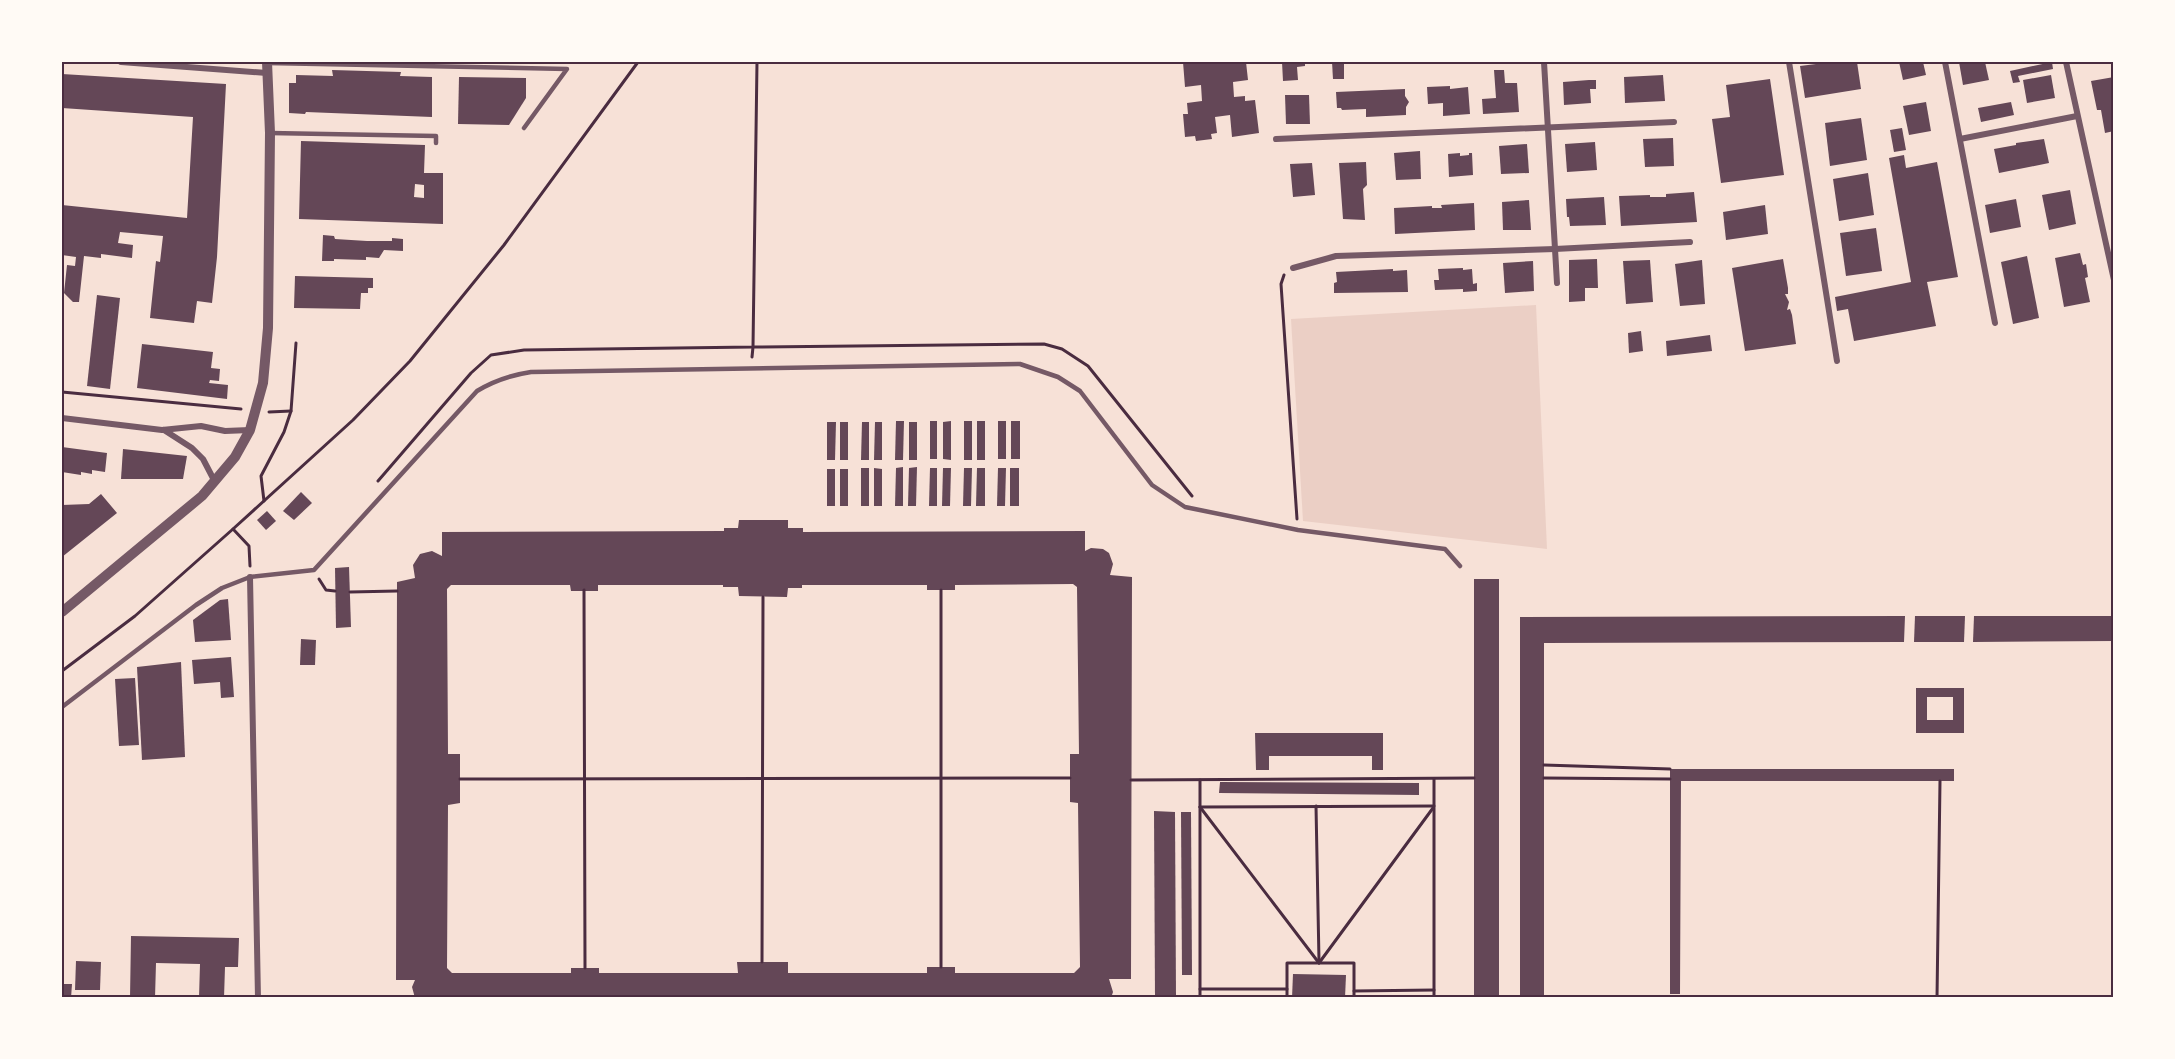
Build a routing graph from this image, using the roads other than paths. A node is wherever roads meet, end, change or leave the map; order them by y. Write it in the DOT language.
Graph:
graph roads {
  1 [pos="122,62"];
  2 [pos="1544,62"];
  3 [pos="1789,62"];
  4 [pos="1945,62"];
  5 [pos="2066,62"];
  6 [pos="267,66"];
  7 [pos="2077,116"];
  8 [pos="1674,122"];
  9 [pos="1548,127"];
  10 [pos="524,128"];
  11 [pos="270,133"];
  12 [pos="1276,139"];
  13 [pos="1960,139"];
  14 [pos="436,143"];
  15 [pos="1690,242"];
  16 [pos="1555,249"];
  17 [pos="1293,268"];
  18 [pos="2114,280"];
  19 [pos="1557,282"];
  20 [pos="1995,323"];
  21 [pos="1837,361"];
  22 [pos="62,418"];
  23 [pos="163,429"];
  24 [pos="250,430"];
  25 [pos="214,482"];
  26 [pos="1460,566"];
  27 [pos="250,578"];
  28 [pos="62,612"];
  29 [pos="62,706"];
  30 [pos="258,998"];
  1 -- 6 [label="street"];
  2 -- 9 [label="street"];
  3 -- 21 [label="street"];
  4 -- 13 [label="street"];
  5 -- 7 [label="street"];
  6 -- 10 [label="lane"];
  6 -- 11 [label="street"];
  7 -- 13 [label="street"];
  7 -- 18 [label="street"];
  8 -- 9 [label="street"];
  9 -- 12 [label="street"];
  9 -- 16 [label="street"];
  11 -- 14 [label="lane"];
  11 -- 24 [label="street"];
  13 -- 20 [label="street"];
  15 -- 16 [label="street"];
  16 -- 17 [label="street"];
  16 -- 19 [label="street"];
  22 -- 23 [label="street"];
  23 -- 24 [label="street"];
  23 -- 25 [label="street"];
  24 -- 25 [label="street"];
  25 -- 28 [label="street"];
  26 -- 27 [label="lane"];
  27 -- 29 [label="lane"];
  27 -- 30 [label="street"];
}
